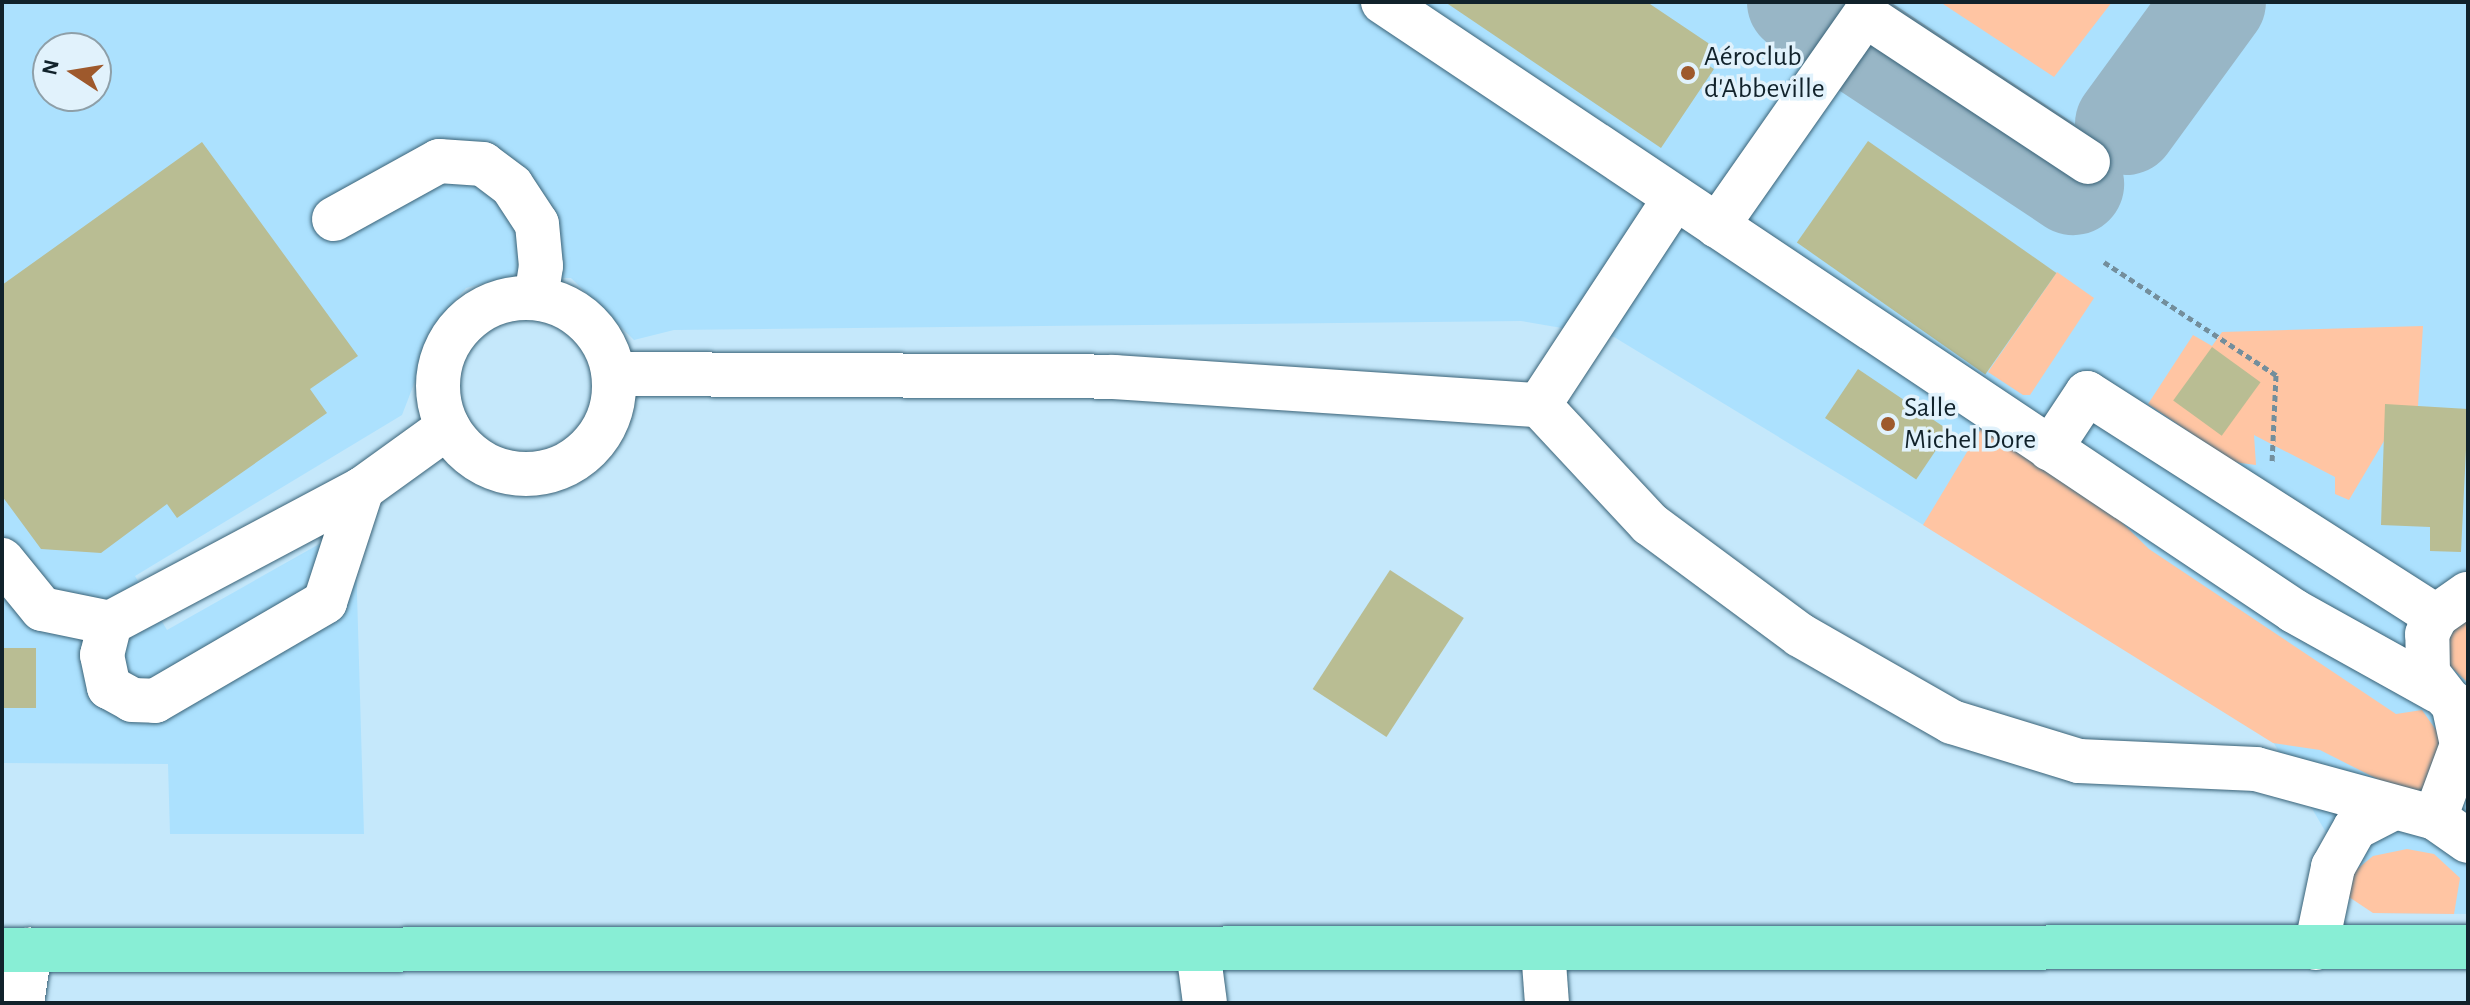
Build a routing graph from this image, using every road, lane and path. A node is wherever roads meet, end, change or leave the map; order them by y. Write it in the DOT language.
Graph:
graph roads {
  1 [pos="1383,2"];
  2 [pos="1856,8"];
  3 [pos="2088,162"];
  4 [pos="1675,198"];
  5 [pos="334,219"];
  6 [pos="1717,226"];
  7 [pos="2104,262"];
  8 [pos="536,298"];
  9 [pos="614,374"];
  10 [pos="1539,405"];
  11 [pos="448,427"];
  12 [pos="2050,449"];
  13 [pos="362,489"];
  14 [pos="2270,510"];
  15 [pos="10,580"];
  16 [pos="2452,605"];
  17 [pos="110,623"];
  18 [pos="2453,701"];
  19 [pos="2392,809"];
  20 [pos="2452,830"];
  21 [pos="2468,947"];
  22 [pos="2316,948"];
  23 [pos="1543,949"];
  24 [pos="16,950"];
  25 [pos="1198,950"];
  26 [pos="22,1003"];
  27 [pos="1205,1003"];
  28 [pos="1547,1003"];
  1 -- 4 [label="street"];
  2 -- 3 [label="street"];
  2 -- 6 [label="street"];
  4 -- 6 [label="street"];
  4 -- 10 [label="street"];
  5 -- 8 [label="street"];
  6 -- 12 [label="street"];
  7 -- 14 [label="path"];
  8 -- 9 [label="street"];
  8 -- 11 [label="street"];
  9 -- 10 [label="street"];
  9 -- 11 [label="street"];
  10 -- 19 [label="street"];
  11 -- 13 [label="street"];
  12 -- 14 [label="street"];
  12 -- 18 [label="street"];
  13 -- 17 [label="street"];
  13 -- 17 [label="street"];
  14 -- 16 [label="street"];
  15 -- 17 [label="street"];
  16 -- 18 [label="street"];
  18 -- 20 [label="street"];
  19 -- 20 [label="street"];
  19 -- 22 [label="street"];
  21 -- 22 [label="main road"];
  22 -- 23 [label="main road"];
  23 -- 25 [label="main road"];
  23 -- 28 [label="street"];
  24 -- 25 [label="main road"];
  24 -- 26 [label="street"];
  25 -- 27 [label="street"];
}
